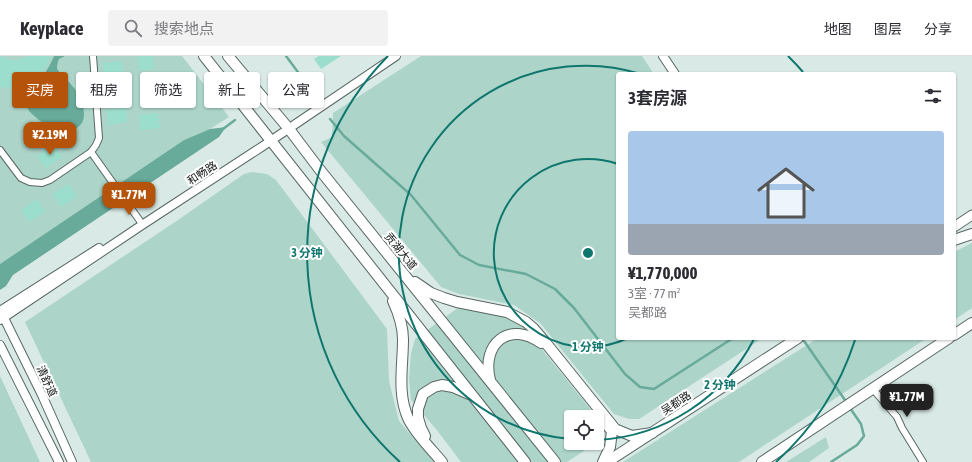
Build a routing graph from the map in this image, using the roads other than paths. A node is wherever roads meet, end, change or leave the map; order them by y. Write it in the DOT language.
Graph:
graph roads {
  1 [pos="93,56"];
  2 [pos="204,56"];
  3 [pos="228,56"];
  4 [pos="388,56"];
  5 [pos="396,56"];
  6 [pos="656,56"];
  7 [pos="663,56"];
  8 [pos="667,72"];
  9 [pos="674,72"];
  10 [pos="287,127"];
  11 [pos="270,138"];
  12 [pos="0,150"];
  13 [pos="91,152"];
  14 [pos="972,215"];
  15 [pos="140,221"];
  16 [pos="956,226"];
  17 [pos="972,234"];
  18 [pos="956,239"];
  19 [pos="405,275"];
  20 [pos="387,288"];
  21 [pos="1,314"];
  22 [pos="972,323"];
  23 [pos="956,334"];
  24 [pos="795,340"];
  25 [pos="946,340"];
  26 [pos="0,345"];
  27 [pos="490,382"];
  28 [pos="872,388"];
  29 [pos="472,396"];
  30 [pos="652,433"];
  31 [pos="59,462"];
  32 [pos="72,462"];
  33 [pos="442,462"];
  34 [pos="446,462"];
  35 [pos="525,462"];
  36 [pos="555,462"];
  37 [pos="603,462"];
  38 [pos="607,462"];
  39 [pos="762,462"];
  40 [pos="923,462"];
  1 -- 13 [label="street"];
  2 -- 11 [label="main road"];
  3 -- 10 [label="main road, 贡湖大道"];
  4 -- 10 [label="street, 和畅路"];
  5 -- 10 [label="street, 和畅路"];
  6 -- 8 [label="street"];
  7 -- 9 [label="street"];
  10 -- 11 [label="street, 和畅路"];
  10 -- 19 [label="main road, 贡湖大道"];
  11 -- 15 [label="street, 和畅路"];
  11 -- 20 [label="main road"];
  11 -- 21 [label="street, 和畅路"];
  12 -- 13 [label="street"];
  13 -- 15 [label="street"];
  14 -- 16 [label="main road"];
  15 -- 21 [label="street, 和畅路"];
  17 -- 18 [label="main road"];
  19 -- 27 [label="main road, 贡湖大道"];
  19 -- 30 [label="main road"];
  20 -- 29 [label="main road"];
  20 -- 33 [label="main road"];
  21 -- 32 [label="street, 清舒道"];
  22 -- 23 [label="main road"];
  24 -- 30 [label="main road, 吴都路"];
  25 -- 28 [label="main road"];
  26 -- 31 [label="street"];
  27 -- 36 [label="main road, 贡湖大道"];
  27 -- 37 [label="main road"];
  28 -- 39 [label="main road"];
  28 -- 40 [label="street"];
  29 -- 34 [label="main road"];
  29 -- 35 [label="main road"];
  30 -- 38 [label="main road, 吴都路"];
}
